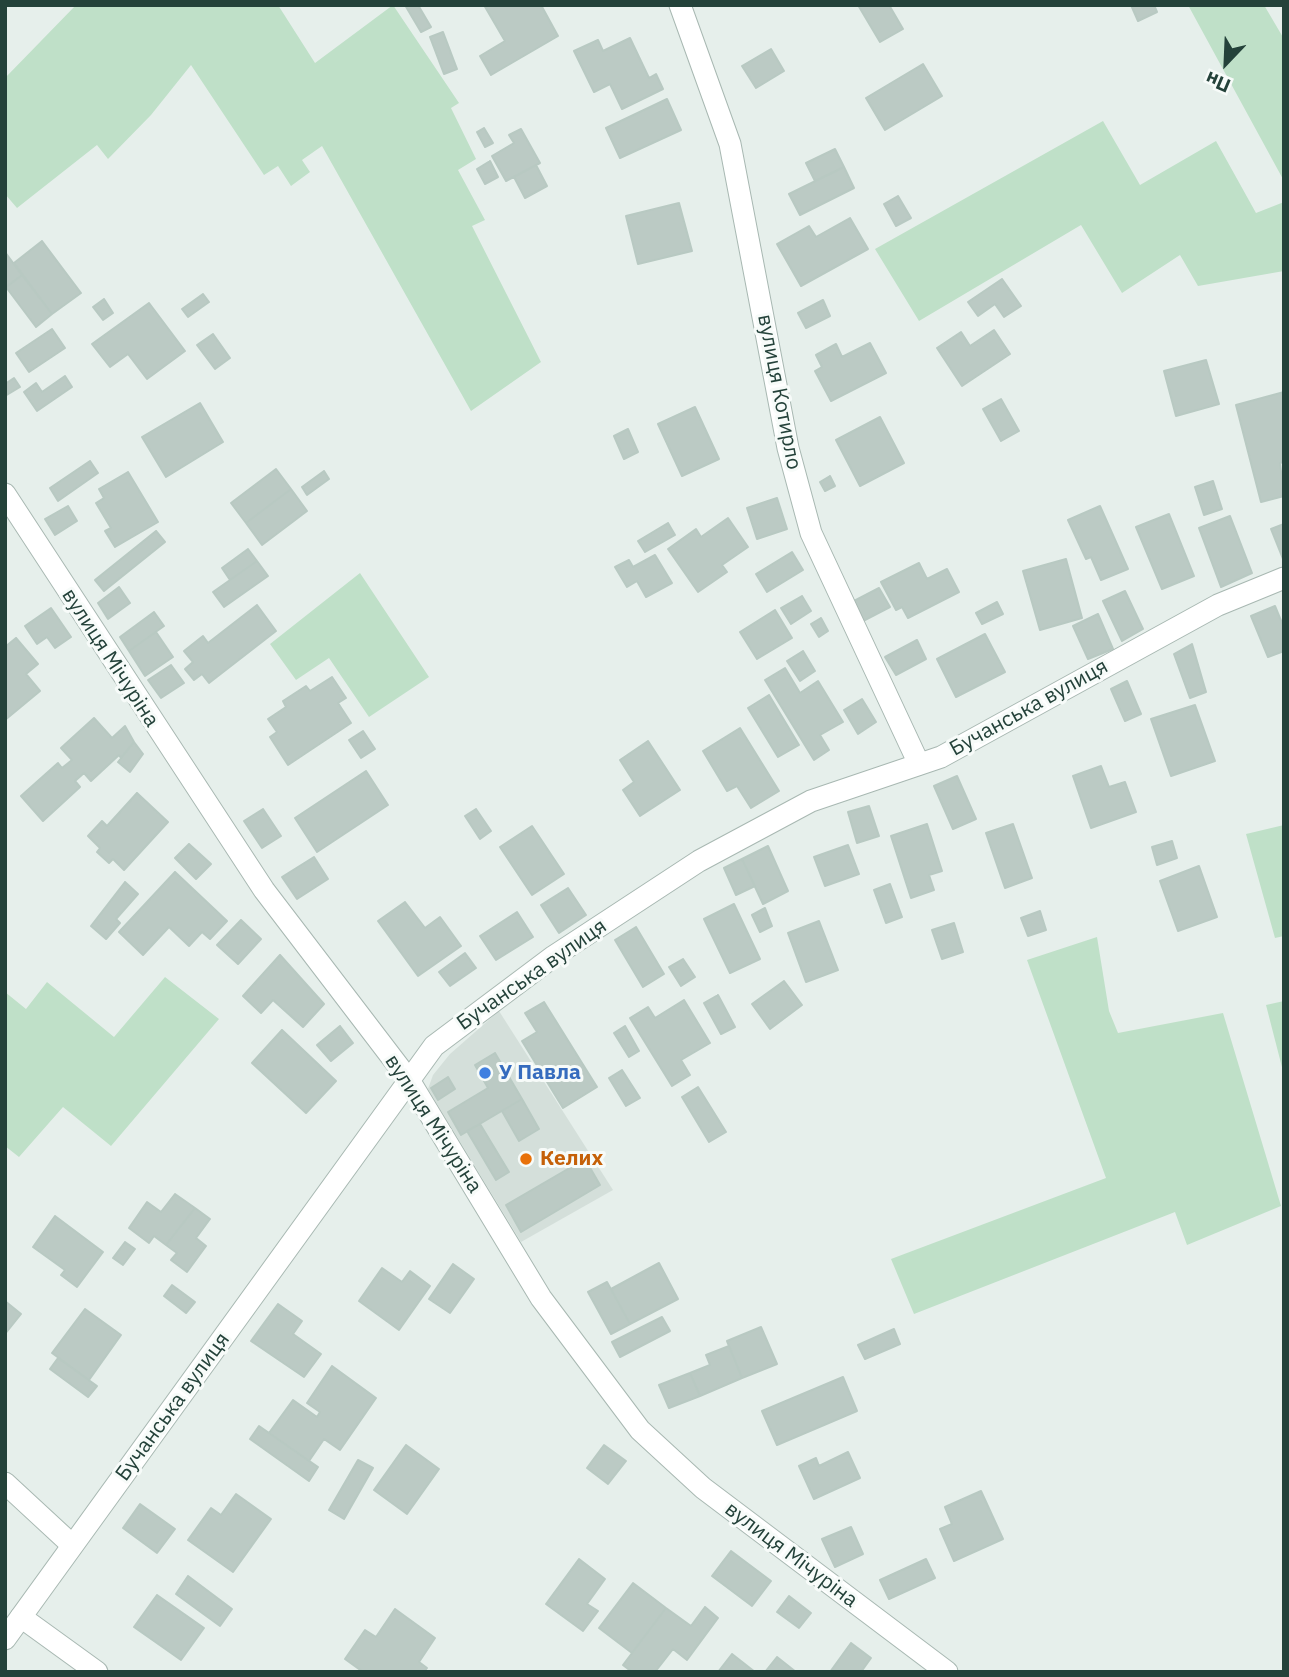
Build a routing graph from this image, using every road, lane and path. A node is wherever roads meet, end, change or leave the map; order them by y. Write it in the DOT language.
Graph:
graph roads {
  1 [pos="680,5"];
  2 [pos="5,494"];
  3 [pos="1284,578"];
  4 [pos="919,764"];
  5 [pos="409,1080"];
  6 [pos="5,1483"];
  7 [pos="72,1545"];
  8 [pos="21,1616"];
  9 [pos="5,1639"];
  10 [pos="97,1672"];
  11 [pos="947,1672"];
  1 -- 4 [label="street, вулиця Котирло"];
  2 -- 5 [label="street, вулиця Мічуріна"];
  3 -- 4 [label="street, Бучанська вулиця"];
  4 -- 5 [label="street, Бучанська вулиця"];
  5 -- 7 [label="street, Бучанська вулиця"];
  5 -- 11 [label="street, вулиця Мічуріна"];
  6 -- 7 [label="street"];
  7 -- 8 [label="street, Бучанська вулиця"];
  8 -- 9 [label="street, Бучанська вулиця"];
  8 -- 10 [label="street"];
}
